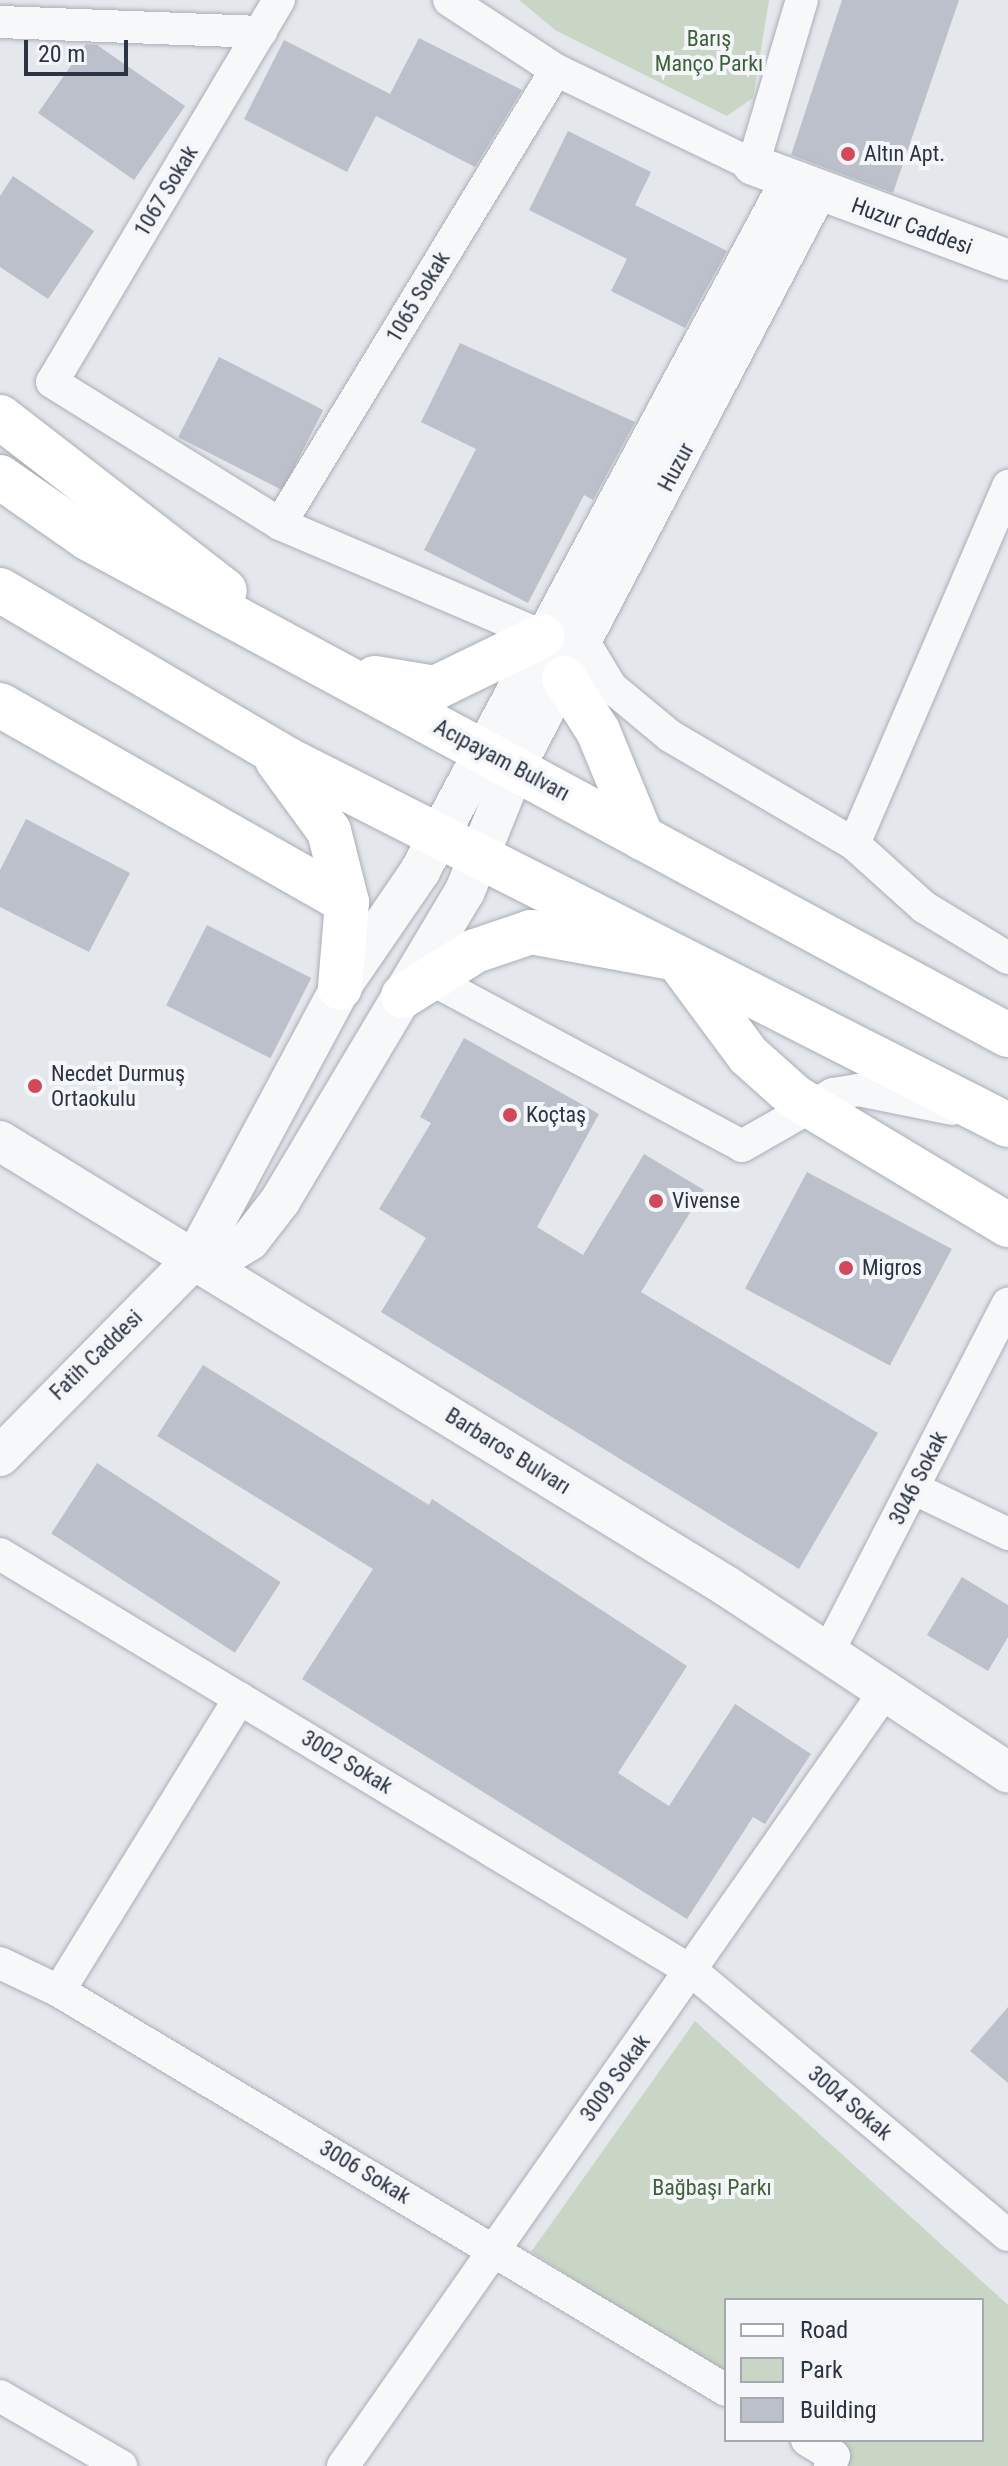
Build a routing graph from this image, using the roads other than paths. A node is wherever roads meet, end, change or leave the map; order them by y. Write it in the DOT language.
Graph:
graph roads {
  1 [pos="279,0"];
  2 [pos="449,0"];
  3 [pos="802,0"];
  4 [pos="0,22"];
  5 [pos="261,32"];
  6 [pos="556,70"];
  7 [pos="753,165"];
  8 [pos="804,186"];
  9 [pos="1008,260"];
  10 [pos="0,417"];
  11 [pos="0,477"];
  12 [pos="1008,486"];
  13 [pos="280,524"];
  14 [pos="0,590"];
  15 [pos="563,652"];
  16 [pos="305,657"];
  17 [pos="0,705"];
  18 [pos="262,743"];
  19 [pos="500,757"];
  20 [pos="438,834"];
  21 [pos="642,838"];
  22 [pos="854,844"];
  23 [pos="482,860"];
  24 [pos="347,902"];
  25 [pos="1008,958"];
  26 [pos="677,959"];
  27 [pos="416,987"];
  28 [pos="340,988"];
  29 [pos="1008,1035"];
  30 [pos="810,1107"];
  31 [pos="1001,1121"];
  32 [pos="0,1141"];
  33 [pos="1008,1225"];
  34 [pos="196,1257"];
  35 [pos="1008,1304"];
  36 [pos="0,1456"];
  37 [pos="913,1488"];
  38 [pos="1008,1534"];
  39 [pos="0,1554"];
  40 [pos="828,1652"];
  41 [pos="886,1690"];
  42 [pos="240,1698"];
  43 [pos="1008,1772"];
  44 [pos="0,1963"];
  45 [pos="693,1972"];
  46 [pos="59,1991"];
  47 [pos="1008,2235"];
  48 [pos="491,2247"];
  49 [pos="724,2389"];
  50 [pos="0,2396"];
  51 [pos="810,2442"];
  52 [pos="121,2466"];
  53 [pos="343,2466"];
  54 [pos="830,2466"];
  1 -- 5 [label="street, 1067 Sokak"];
  2 -- 6 [label="street"];
  3 -- 7 [label="street"];
  4 -- 5 [label="street"];
  5 -- 13 [label="street, 1067 Sokak"];
  6 -- 7 [label="street"];
  6 -- 13 [label="street, 1065 Sokak"];
  7 -- 8 [label="street"];
  8 -- 9 [label="street, Huzur Caddesi"];
  8 -- 15 [label="street, Huzur"];
  10 -- 16 [label="main road"];
  11 -- 16 [label="main road, Acıpayam Bulvarı"];
  12 -- 22 [label="street"];
  13 -- 15 [label="street"];
  14 -- 18 [label="main road"];
  15 -- 16 [label="main road"];
  15 -- 19 [label="street, Huzur"];
  15 -- 21 [label="main road"];
  15 -- 22 [label="street"];
  16 -- 19 [label="main road, Acıpayam Bulvarı"];
  17 -- 24 [label="main road"];
  18 -- 20 [label="main road"];
  18 -- 24 [label="main road"];
  19 -- 20 [label="street"];
  19 -- 21 [label="main road, Acıpayam Bulvarı"];
  19 -- 23 [label="street"];
  20 -- 23 [label="main road"];
  20 -- 28 [label="street"];
  21 -- 29 [label="main road, Acıpayam Bulvarı"];
  22 -- 25 [label="street"];
  23 -- 26 [label="main road"];
  23 -- 27 [label="street"];
  24 -- 28 [label="main road"];
  26 -- 27 [label="main road"];
  26 -- 30 [label="main road"];
  26 -- 31 [label="main road"];
  27 -- 30 [label="street"];
  27 -- 34 [label="street"];
  28 -- 34 [label="street"];
  30 -- 31 [label="street"];
  30 -- 33 [label="main road"];
  32 -- 34 [label="street, Barbaros Bulvarı"];
  34 -- 36 [label="street, Fatih Caddesi"];
  34 -- 40 [label="street, Barbaros Bulvarı"];
  35 -- 37 [label="street, 3046 Sokak"];
  37 -- 38 [label="street"];
  37 -- 40 [label="street, 3046 Sokak"];
  39 -- 42 [label="street, 3002 Sokak"];
  40 -- 41 [label="street, Barbaros Bulvarı"];
  41 -- 43 [label="street, Barbaros Bulvarı"];
  41 -- 45 [label="street, 3009 Sokak"];
  42 -- 45 [label="street, 3002 Sokak"];
  42 -- 46 [label="street"];
  44 -- 46 [label="street, 3006 Sokak"];
  45 -- 47 [label="street, 3004 Sokak"];
  45 -- 48 [label="street, 3009 Sokak"];
  46 -- 48 [label="street, 3006 Sokak"];
  48 -- 49 [label="street, 3006 Sokak"];
  48 -- 53 [label="street, 3009 Sokak"];
  50 -- 52 [label="street"];
  51 -- 54 [label="street"];
}
